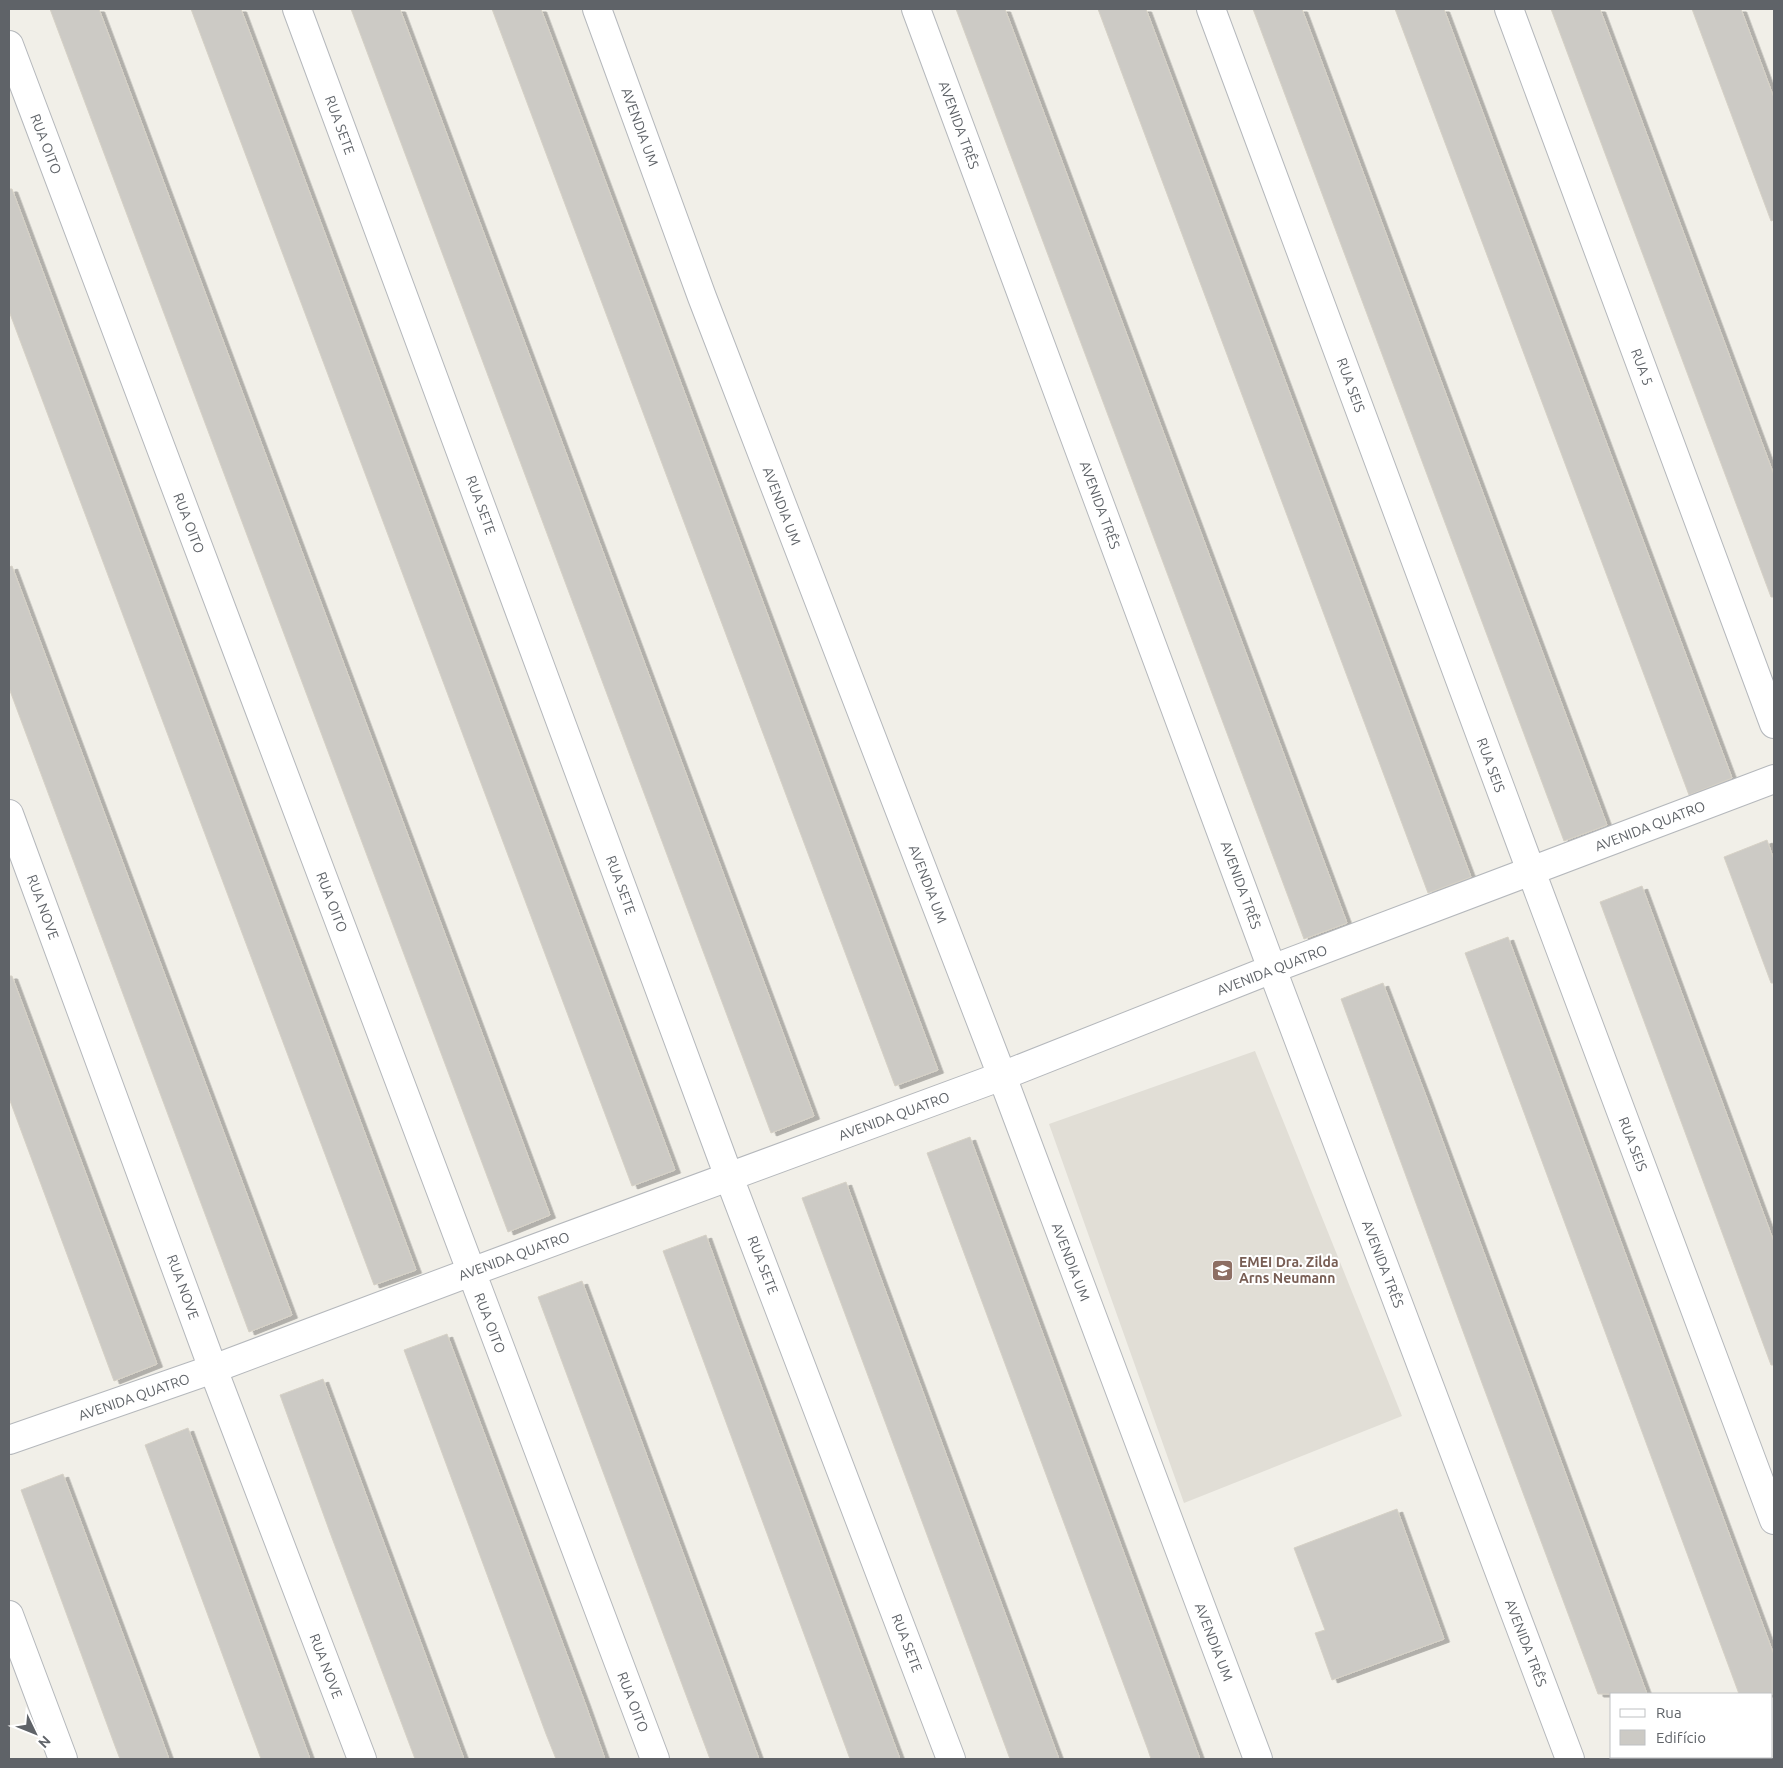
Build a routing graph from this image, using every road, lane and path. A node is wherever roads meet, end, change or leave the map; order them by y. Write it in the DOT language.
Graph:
graph roads {
  1 [pos="297,9"];
  2 [pos="597,9"];
  3 [pos="916,9"];
  4 [pos="1211,9"];
  5 [pos="1509,9"];
  6 [pos="9,45"];
  7 [pos="1774,724"];
  8 [pos="1774,778"];
  9 [pos="9,814"];
  10 [pos="1530,871"];
  11 [pos="1272,969"];
  12 [pos="1002,1076"];
  13 [pos="729,1177"];
  14 [pos="471,1272"];
  15 [pos="214,1369"];
  16 [pos="9,1440"];
  17 [pos="1774,1520"];
  18 [pos="9,1615"];
  19 [pos="63,1759"];
  20 [pos="362,1759"];
  21 [pos="655,1759"];
  22 [pos="951,1759"];
  23 [pos="1258,1759"];
  24 [pos="1570,1759"];
  1 -- 13 [label="street, RUA SETE"];
  2 -- 12 [label="street, AVENDIA UM"];
  3 -- 11 [label="street, AVENIDA TRÊS"];
  4 -- 10 [label="street, RUA SEIS"];
  5 -- 7 [label="street, RUA 5"];
  6 -- 14 [label="street, RUA OITO"];
  8 -- 10 [label="street, AVENIDA QUATRO"];
  9 -- 15 [label="street, RUA NOVE"];
  10 -- 11 [label="street, AVENIDA QUATRO"];
  10 -- 17 [label="street, RUA SEIS"];
  11 -- 12 [label="street, AVENIDA QUATRO"];
  11 -- 24 [label="street, AVENIDA TRÊS"];
  12 -- 13 [label="street, AVENIDA QUATRO"];
  12 -- 23 [label="street, AVENDIA UM"];
  13 -- 14 [label="street, AVENIDA QUATRO"];
  13 -- 22 [label="street, RUA SETE"];
  14 -- 15 [label="street, AVENIDA QUATRO"];
  14 -- 21 [label="street, RUA OITO"];
  15 -- 16 [label="street, AVENIDA QUATRO"];
  15 -- 20 [label="street, RUA NOVE"];
  18 -- 19 [label="street"];
}
